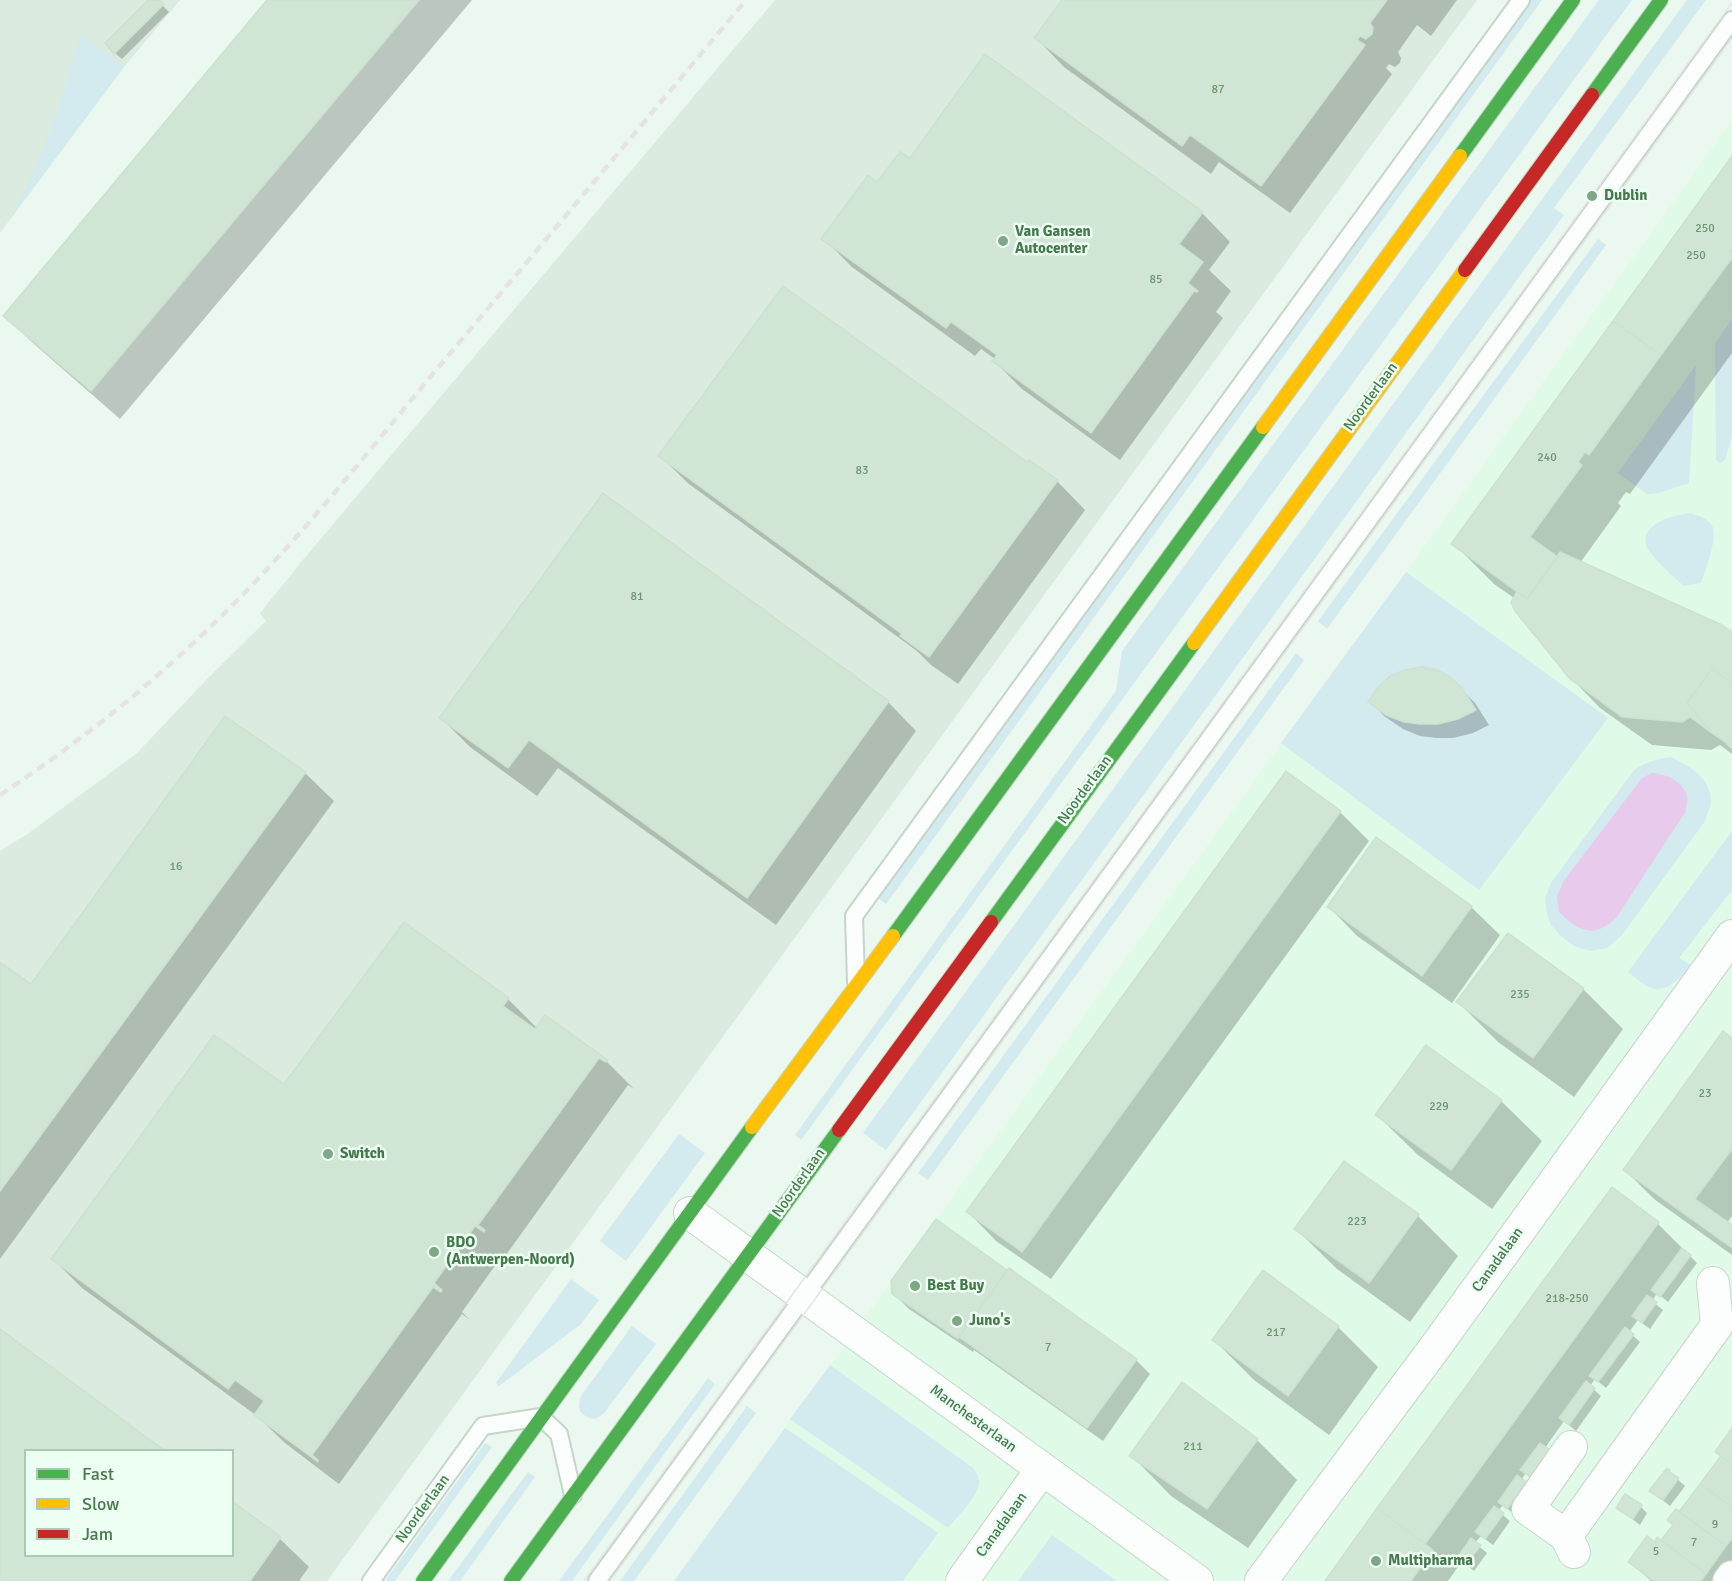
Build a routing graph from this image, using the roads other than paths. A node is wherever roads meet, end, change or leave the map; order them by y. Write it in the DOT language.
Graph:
graph roads {
  1 [pos="1521,0"];
  2 [pos="1573,0"];
  3 [pos="1661,0"];
  4 [pos="1732,20"];
  5 [pos="1732,936"];
  6 [pos="856,985"];
  7 [pos="690,1213"];
  8 [pos="748,1256"];
  9 [pos="1713,1283"];
  10 [pos="804,1296"];
  11 [pos="541,1417"];
  12 [pos="1571,1448"];
  13 [pos="1042,1469"];
  14 [pos="573,1495"];
  15 [pos="1732,1577"];
  16 [pos="371,1581"];
  17 [pos="423,1581"];
  18 [pos="510,1581"];
  19 [pos="597,1581"];
  20 [pos="962,1581"];
  21 [pos="1197,1581"];
  22 [pos="1261,1581"];
  23 [pos="1729,1581"];
  1 -- 6 [label="lane"];
  2 -- 6 [label="main road"];
  3 -- 8 [label="main road, Noorderlaan"];
  4 -- 10 [label="lane"];
  5 -- 22 [label="street, Canadalaan"];
  6 -- 7 [label="main road"];
  7 -- 8 [label="street, Manchesterlaan"];
  7 -- 11 [label="main road"];
  8 -- 10 [label="street, Manchesterlaan"];
  8 -- 14 [label="main road, Noorderlaan"];
  9 -- 12 [label="street"];
  10 -- 13 [label="street, Manchesterlaan"];
  10 -- 19 [label="lane"];
  11 -- 14 [label="lane"];
  11 -- 16 [label="lane, Noorderlaan"];
  11 -- 17 [label="main road"];
  13 -- 20 [label="street, Canadalaan"];
  13 -- 21 [label="street, Manchesterlaan"];
  14 -- 18 [label="main road, Noorderlaan"];
  15 -- 23 [label="street"];
}
